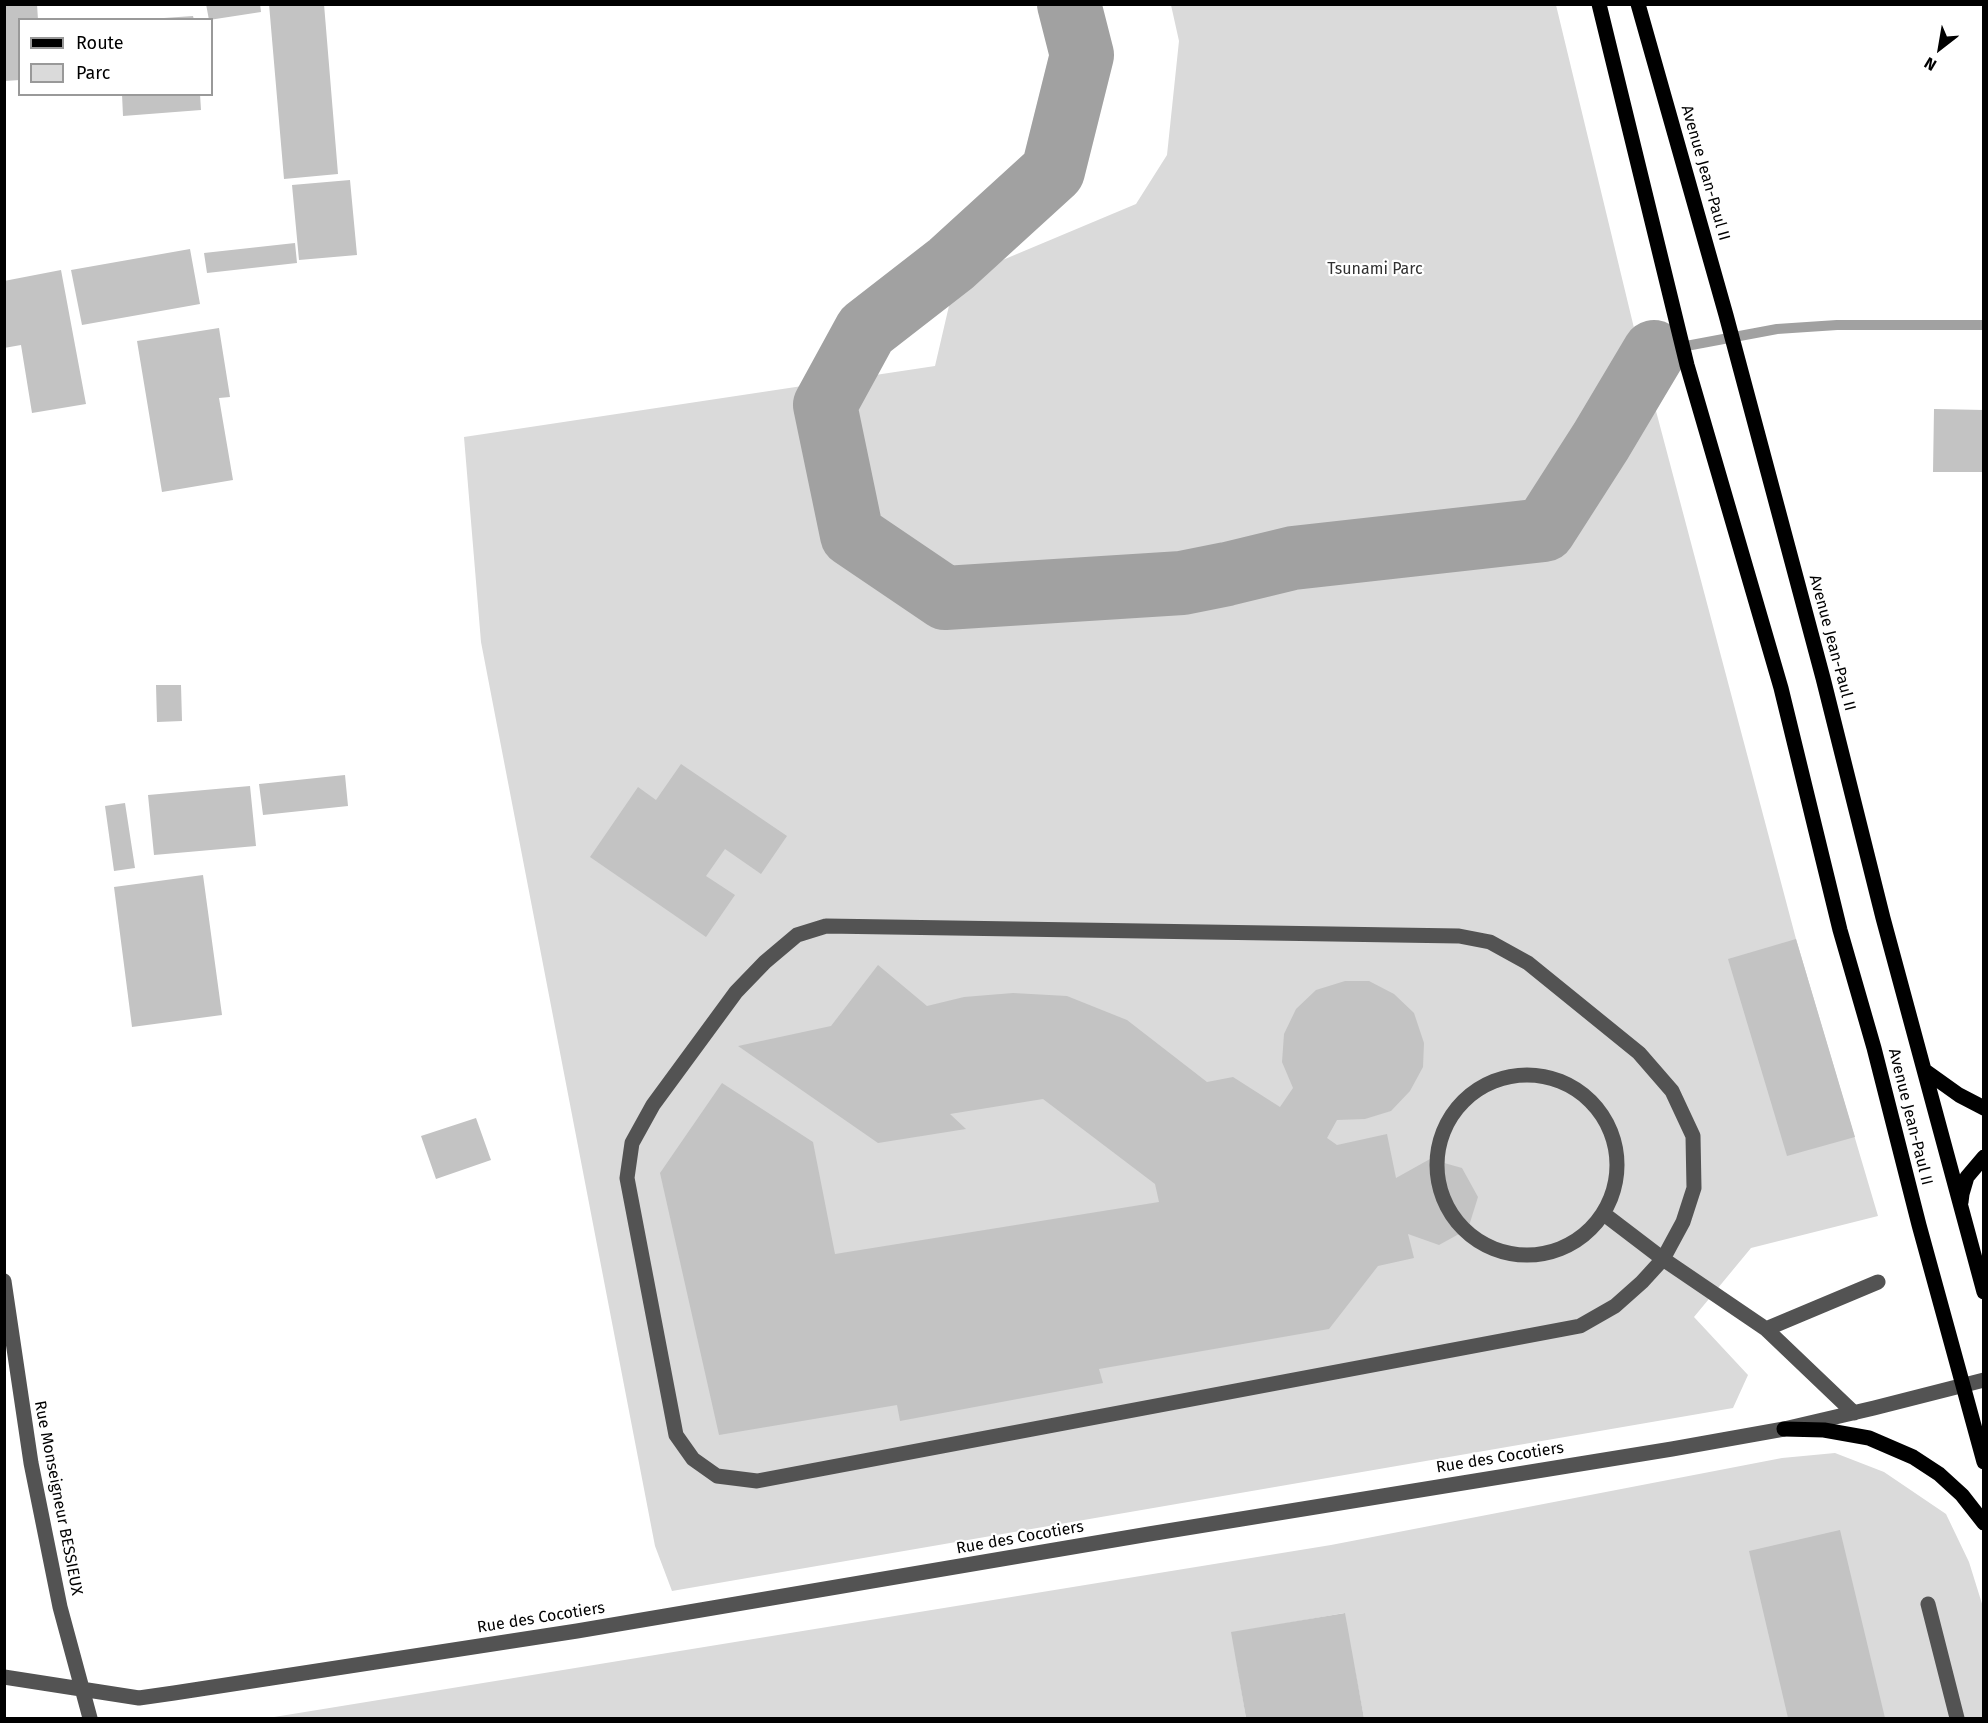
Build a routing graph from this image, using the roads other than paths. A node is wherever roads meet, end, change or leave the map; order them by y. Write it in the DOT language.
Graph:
graph roads {
  1 [pos="1599,4"];
  2 [pos="1638,4"];
  3 [pos="1924,1070"];
  4 [pos="1983,1108"];
  5 [pos="1983,1157"];
  6 [pos="1961,1208"];
  7 [pos="1604,1214"];
  8 [pos="1663,1259"];
  9 [pos="4,1281"];
  10 [pos="1878,1282"];
  11 [pos="1983,1292"];
  12 [pos="1766,1329"];
  13 [pos="1983,1380"];
  14 [pos="1963,1386"];
  15 [pos="1854,1413"];
  16 [pos="1784,1429"];
  17 [pos="1983,1462"];
  18 [pos="1983,1523"];
  19 [pos="1928,1604"];
  20 [pos="4,1677"];
  21 [pos="81,1688"];
  22 [pos="90,1719"];
  23 [pos="1957,1719"];
  1 -- 14 [label="main road, Avenue Jean-Paul II"];
  2 -- 3 [label="main road, Avenue Jean-Paul II"];
  3 -- 4 [label="main road"];
  3 -- 6 [label="main road, Avenue Jean-Paul II"];
  5 -- 6 [label="main road"];
  6 -- 11 [label="main road, Avenue Jean-Paul II"];
  7 -- 7 [label="street"];
  7 -- 8 [label="street"];
  8 -- 8 [label="street"];
  8 -- 12 [label="street"];
  9 -- 21 [label="street, Rue Monseigneur BESSIEUX"];
  10 -- 12 [label="street"];
  12 -- 15 [label="street"];
  13 -- 14 [label="street, Rue des Cocotiers"];
  14 -- 15 [label="street, Rue des Cocotiers"];
  14 -- 17 [label="main road, Avenue Jean-Paul II"];
  15 -- 16 [label="street, Rue des Cocotiers"];
  16 -- 18 [label="main road"];
  16 -- 21 [label="street, Rue des Cocotiers"];
  19 -- 23 [label="street"];
  20 -- 21 [label="street, Rue des Cocotiers"];
  21 -- 22 [label="street, Rue Monseigneur BESSIEUX"];
}
